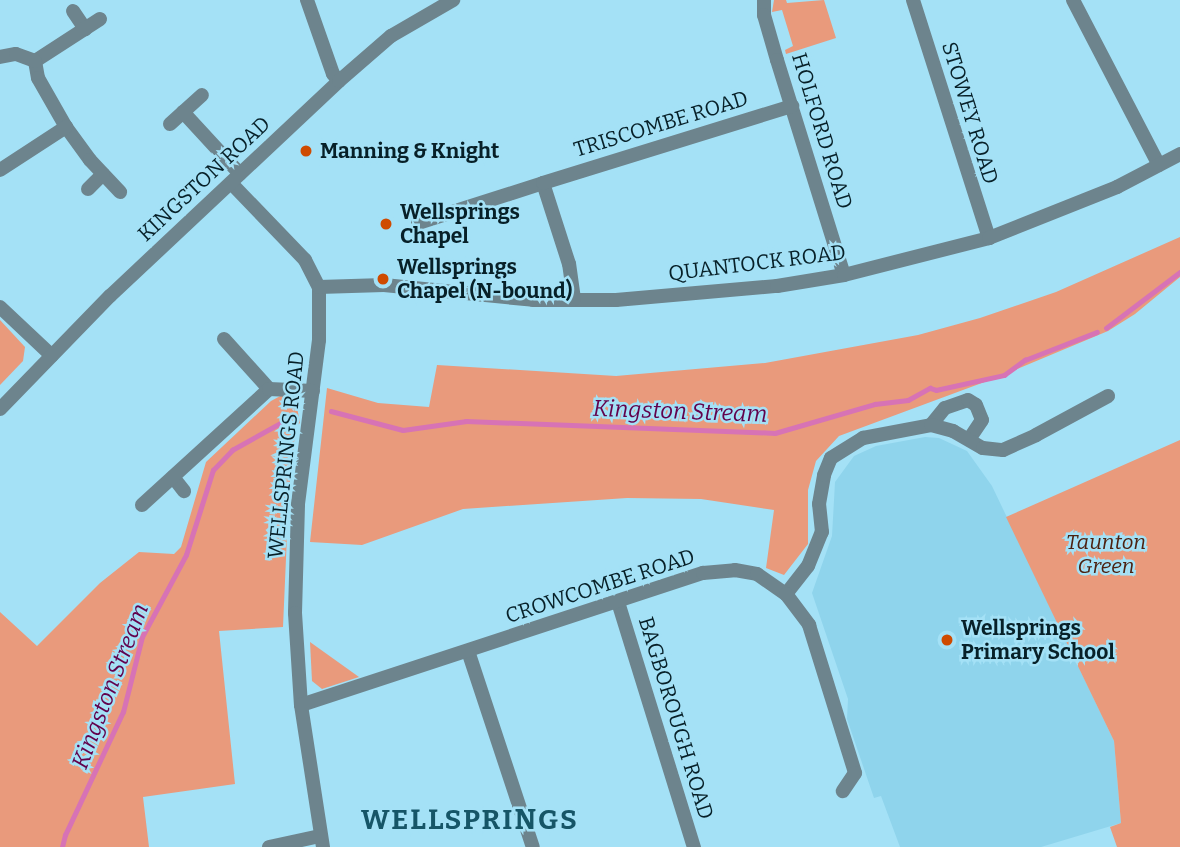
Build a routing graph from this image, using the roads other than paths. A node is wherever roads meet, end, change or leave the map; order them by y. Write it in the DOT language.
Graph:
graph roads {
  1 [pos="307,0"];
  2 [pos="453,0"];
  3 [pos="764,0"];
  4 [pos="913,0"];
  5 [pos="1073,0"];
  6 [pos="74,11"];
  7 [pos="100,19"];
  8 [pos="85,29"];
  9 [pos="0,57"];
  10 [pos="35,61"];
  11 [pos="339,80"];
  12 [pos="202,94"];
  13 [pos="792,106"];
  14 [pos="183,112"];
  15 [pos="170,124"];
  16 [pos="66,127"];
  17 [pos="1180,153"];
  18 [pos="1159,165"];
  19 [pos="0,170"];
  20 [pos="103,174"];
  21 [pos="236,179"];
  22 [pos="543,183"];
  23 [pos="88,189"];
  24 [pos="120,192"];
  25 [pos="418,223"];
  26 [pos="989,238"];
  27 [pos="844,275"];
  28 [pos="319,287"];
  29 [pos="574,299"];
  30 [pos="0,307"];
  31 [pos="224,339"];
  32 [pos="52,356"];
  33 [pos="269,389"];
  34 [pos="313,391"];
  35 [pos="1108,396"];
  36 [pos="0,409"];
  37 [pos="931,425"];
  38 [pos="970,439"];
  39 [pos="173,477"];
  40 [pos="184,491"];
  41 [pos="142,505"];
  42 [pos="786,594"];
  43 [pos="618,602"];
  44 [pos="468,651"];
  45 [pos="301,705"];
  46 [pos="843,791"];
  47 [pos="322,842"];
  48 [pos="269,847"];
  49 [pos="533,847"];
  50 [pos="694,847"];
  1 -- 11 [label="street"];
  2 -- 11 [label="street, KINGSTON ROAD"];
  3 -- 13 [label="street, HOLFORD ROAD"];
  4 -- 26 [label="street, STOWEY ROAD"];
  5 -- 18 [label="street"];
  6 -- 8 [label="street"];
  7 -- 8 [label="street"];
  8 -- 10 [label="street"];
  9 -- 10 [label="street"];
  10 -- 16 [label="street"];
  11 -- 21 [label="street, KINGSTON ROAD"];
  12 -- 14 [label="street"];
  13 -- 22 [label="street, TRISCOMBE ROAD"];
  13 -- 27 [label="street, HOLFORD ROAD"];
  14 -- 15 [label="street"];
  14 -- 21 [label="street, WELLSPRINGS ROAD"];
  16 -- 19 [label="street"];
  16 -- 20 [label="street"];
  17 -- 18 [label="street, QUANTOCK ROAD"];
  18 -- 26 [label="street, QUANTOCK ROAD"];
  20 -- 23 [label="street"];
  20 -- 24 [label="street"];
  21 -- 28 [label="street, WELLSPRINGS ROAD"];
  21 -- 32 [label="street, KINGSTON ROAD"];
  22 -- 25 [label="street, TRISCOMBE ROAD"];
  22 -- 29 [label="street"];
  26 -- 27 [label="street, QUANTOCK ROAD"];
  27 -- 29 [label="street, QUANTOCK ROAD"];
  28 -- 29 [label="street, QUANTOCK ROAD"];
  28 -- 34 [label="street, WELLSPRINGS ROAD"];
  30 -- 32 [label="street"];
  31 -- 33 [label="street"];
  32 -- 36 [label="street, KINGSTON ROAD"];
  33 -- 34 [label="street"];
  33 -- 39 [label="street"];
  34 -- 45 [label="street, WELLSPRINGS ROAD"];
  35 -- 38 [label="street"];
  37 -- 38 [label="street"];
  37 -- 38 [label="street"];
  37 -- 42 [label="street"];
  39 -- 40 [label="street"];
  39 -- 41 [label="street"];
  42 -- 43 [label="street, CROWCOMBE ROAD"];
  42 -- 46 [label="street, CROWCOMBE ROAD"];
  43 -- 44 [label="street, CROWCOMBE ROAD"];
  43 -- 50 [label="street, BAGBOROUGH ROAD"];
  44 -- 45 [label="street, CROWCOMBE ROAD"];
  44 -- 49 [label="street"];
  45 -- 47 [label="street, WELLSPRINGS ROAD"];
  47 -- 48 [label="street"];
}
